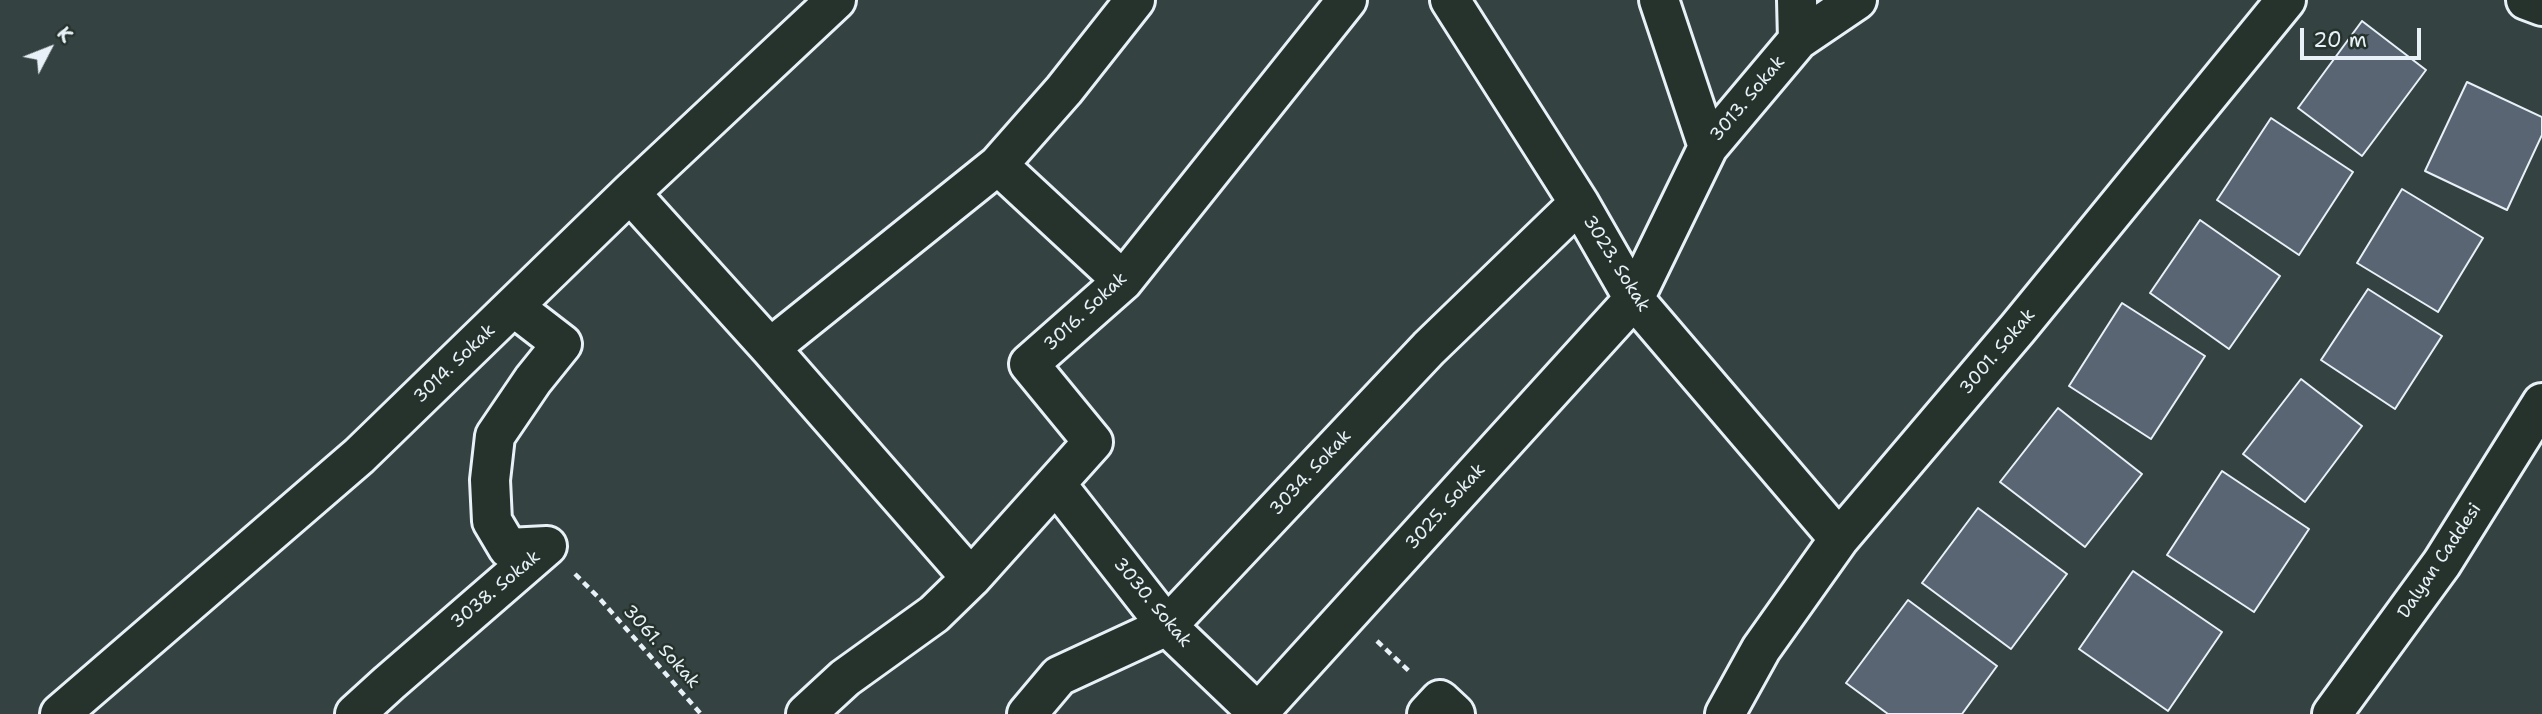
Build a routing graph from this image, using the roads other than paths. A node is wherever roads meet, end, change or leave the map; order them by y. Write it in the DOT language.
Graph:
graph roads {
  1 [pos="836,0"];
  2 [pos="1135,0"];
  3 [pos="1346,0"];
  4 [pos="1450,0"];
  5 [pos="1659,0"];
  6 [pos="1797,0"];
  7 [pos="1857,0"];
  8 [pos="2286,0"];
  9 [pos="2526,0"];
  10 [pos="2542,6"];
  11 [pos="1798,40"];
  12 [pos="1708,146"];
  13 [pos="998,165"];
  14 [pos="630,193"];
  15 [pos="1578,204"];
  16 [pos="1123,281"];
  17 [pos="1634,299"];
  18 [pos="514,307"];
  19 [pos="770,348"];
  20 [pos="2542,403"];
  21 [pos="1056,484"];
  22 [pos="1839,540"];
  23 [pos="971,578"];
  24 [pos="1167,626"];
  25 [pos="60,714"];
  26 [pos="355,714"];
  27 [pos="806,714"];
  28 [pos="1027,714"];
  29 [pos="1257,714"];
  30 [pos="1725,714"];
  31 [pos="2332,714"];
  1 -- 14 [label="street, 3014. Sokak"];
  2 -- 13 [label="street"];
  3 -- 16 [label="street, 3016. Sokak"];
  4 -- 15 [label="street, 3023. Sokak"];
  5 -- 12 [label="street"];
  6 -- 11 [label="street"];
  7 -- 11 [label="street, 3013. Sokak"];
  8 -- 22 [label="street, 3001. Sokak"];
  9 -- 10 [label="street"];
  11 -- 12 [label="street, 3013. Sokak"];
  12 -- 17 [label="street, 3013. Sokak"];
  13 -- 16 [label="street"];
  13 -- 19 [label="street"];
  14 -- 18 [label="street, 3014. Sokak"];
  14 -- 19 [label="street"];
  15 -- 17 [label="street, 3023. Sokak"];
  15 -- 24 [label="street, 3034. Sokak"];
  16 -- 21 [label="street, 3016. Sokak"];
  17 -- 22 [label="street, 3023. Sokak"];
  17 -- 29 [label="street, 3025. Sokak"];
  18 -- 25 [label="street, 3014. Sokak"];
  18 -- 26 [label="street, 3038. Sokak"];
  19 -- 23 [label="street"];
  20 -- 31 [label="street, Dalyan Caddesi"];
  21 -- 23 [label="street, 3016. Sokak"];
  21 -- 24 [label="street, 3030. Sokak"];
  22 -- 30 [label="street, 3001. Sokak"];
  23 -- 27 [label="street, 3016. Sokak"];
  24 -- 28 [label="street, 3034. Sokak"];
  24 -- 29 [label="street, 3030. Sokak"];
}
